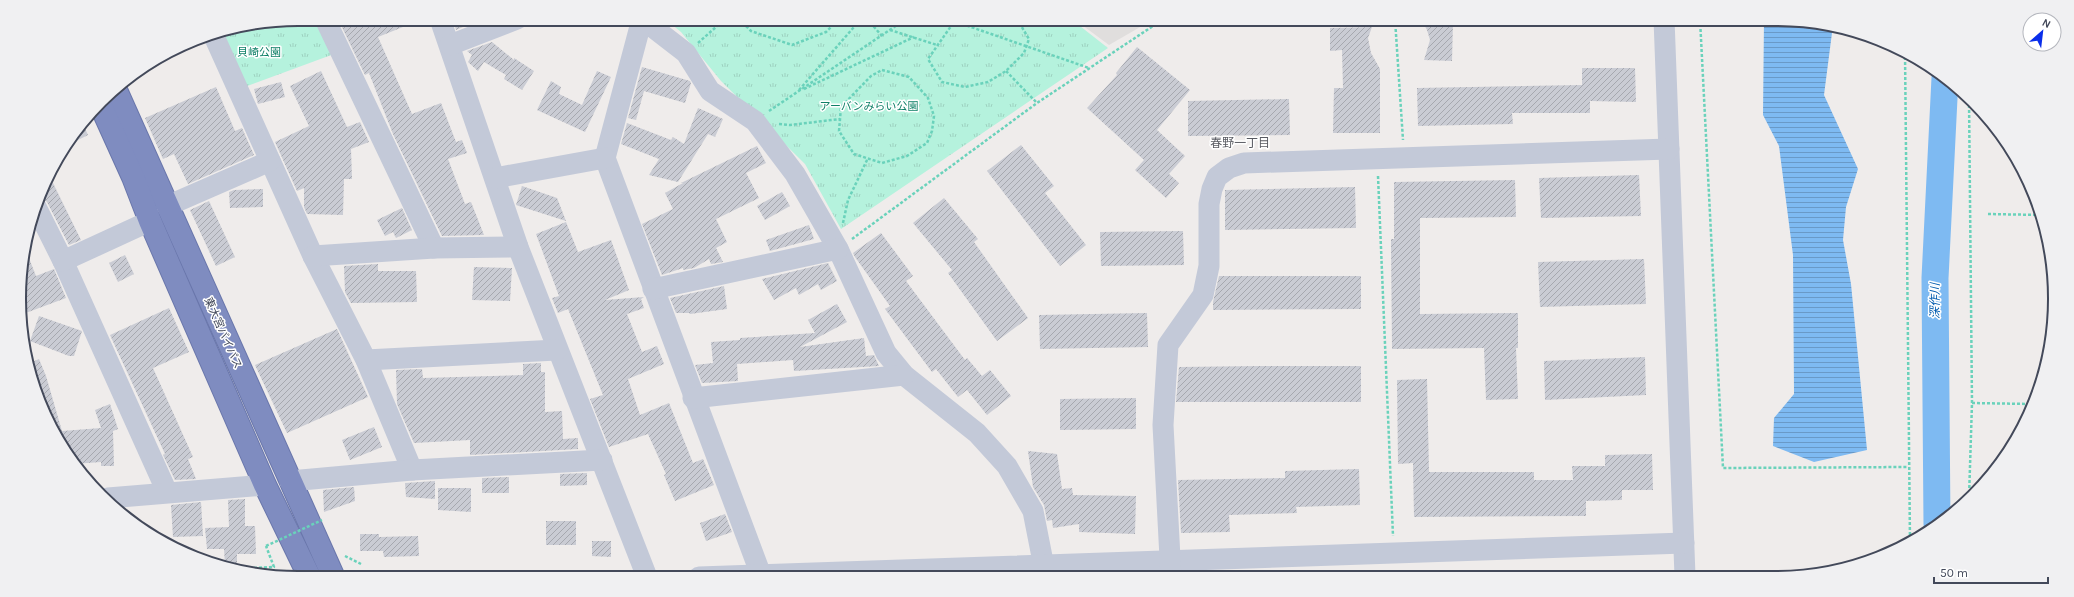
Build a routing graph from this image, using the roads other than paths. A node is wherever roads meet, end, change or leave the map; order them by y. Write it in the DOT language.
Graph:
graph roads {
  1 [pos="328,26"];
  2 [pos="443,26"];
  3 [pos="499,26"];
  4 [pos="640,26"];
  5 [pos="651,26"];
  6 [pos="1664,26"];
  7 [pos="215,39"];
  8 [pos="450,45"];
  9 [pos="118,95"];
  10 [pos="103,110"];
  11 [pos="1669,149"];
  12 [pos="605,158"];
  13 [pos="270,161"];
  14 [pos="495,178"];
  15 [pos="167,206"];
  16 [pos="39,214"];
  17 [pos="150,221"];
  18 [pos="518,247"];
  19 [pos="434,248"];
  20 [pos="838,249"];
  21 [pos="313,256"];
  22 [pos="63,261"];
  23 [pos="653,289"];
  24 [pos="557,350"];
  25 [pos="366,360"];
  26 [pos="904,375"];
  27 [pos="693,398"];
  28 [pos="602,460"];
  29 [pos="412,470"];
  30 [pos="290,481"];
  31 [pos="265,485"];
  32 [pos="167,492"];
  33 [pos="113,497"];
  34 [pos="1684,543"];
  35 [pos="1170,569"];
  36 [pos="307,571"];
  37 [pos="331,571"];
  38 [pos="644,571"];
  39 [pos="759,571"];
  40 [pos="1044,571"];
  41 [pos="1685,571"];
  1 -- 19 [label="street"];
  2 -- 8 [label="street"];
  3 -- 8 [label="street"];
  4 -- 12 [label="street"];
  5 -- 20 [label="street"];
  6 -- 11 [label="street"];
  7 -- 13 [label="street"];
  8 -- 14 [label="street"];
  9 -- 15 [label="highway, 東大宮バイパス"];
  10 -- 17 [label="highway, 東大宮バイパス"];
  11 -- 34 [label="street"];
  11 -- 35 [label="street"];
  12 -- 14 [label="street"];
  12 -- 23 [label="street"];
  13 -- 15 [label="street"];
  13 -- 21 [label="street"];
  14 -- 18 [label="street"];
  15 -- 30 [label="highway, 東大宮バイパス"];
  16 -- 22 [label="street"];
  17 -- 22 [label="street"];
  17 -- 31 [label="highway, 東大宮バイパス"];
  18 -- 19 [label="street"];
  18 -- 24 [label="street"];
  19 -- 21 [label="street"];
  20 -- 23 [label="street"];
  20 -- 26 [label="street"];
  21 -- 25 [label="street"];
  22 -- 32 [label="street"];
  23 -- 27 [label="street"];
  24 -- 25 [label="street"];
  24 -- 28 [label="street"];
  25 -- 29 [label="street"];
  26 -- 27 [label="street"];
  26 -- 40 [label="street"];
  27 -- 39 [label="street"];
  28 -- 29 [label="street"];
  28 -- 38 [label="street"];
  29 -- 30 [label="street"];
  30 -- 37 [label="highway, 東大宮バイパス"];
  31 -- 32 [label="street"];
  31 -- 36 [label="highway, 東大宮バイパス"];
  32 -- 33 [label="street"];
  34 -- 35 [label="street"];
  34 -- 41 [label="street"];
  35 -- 40 [label="street"];
}
